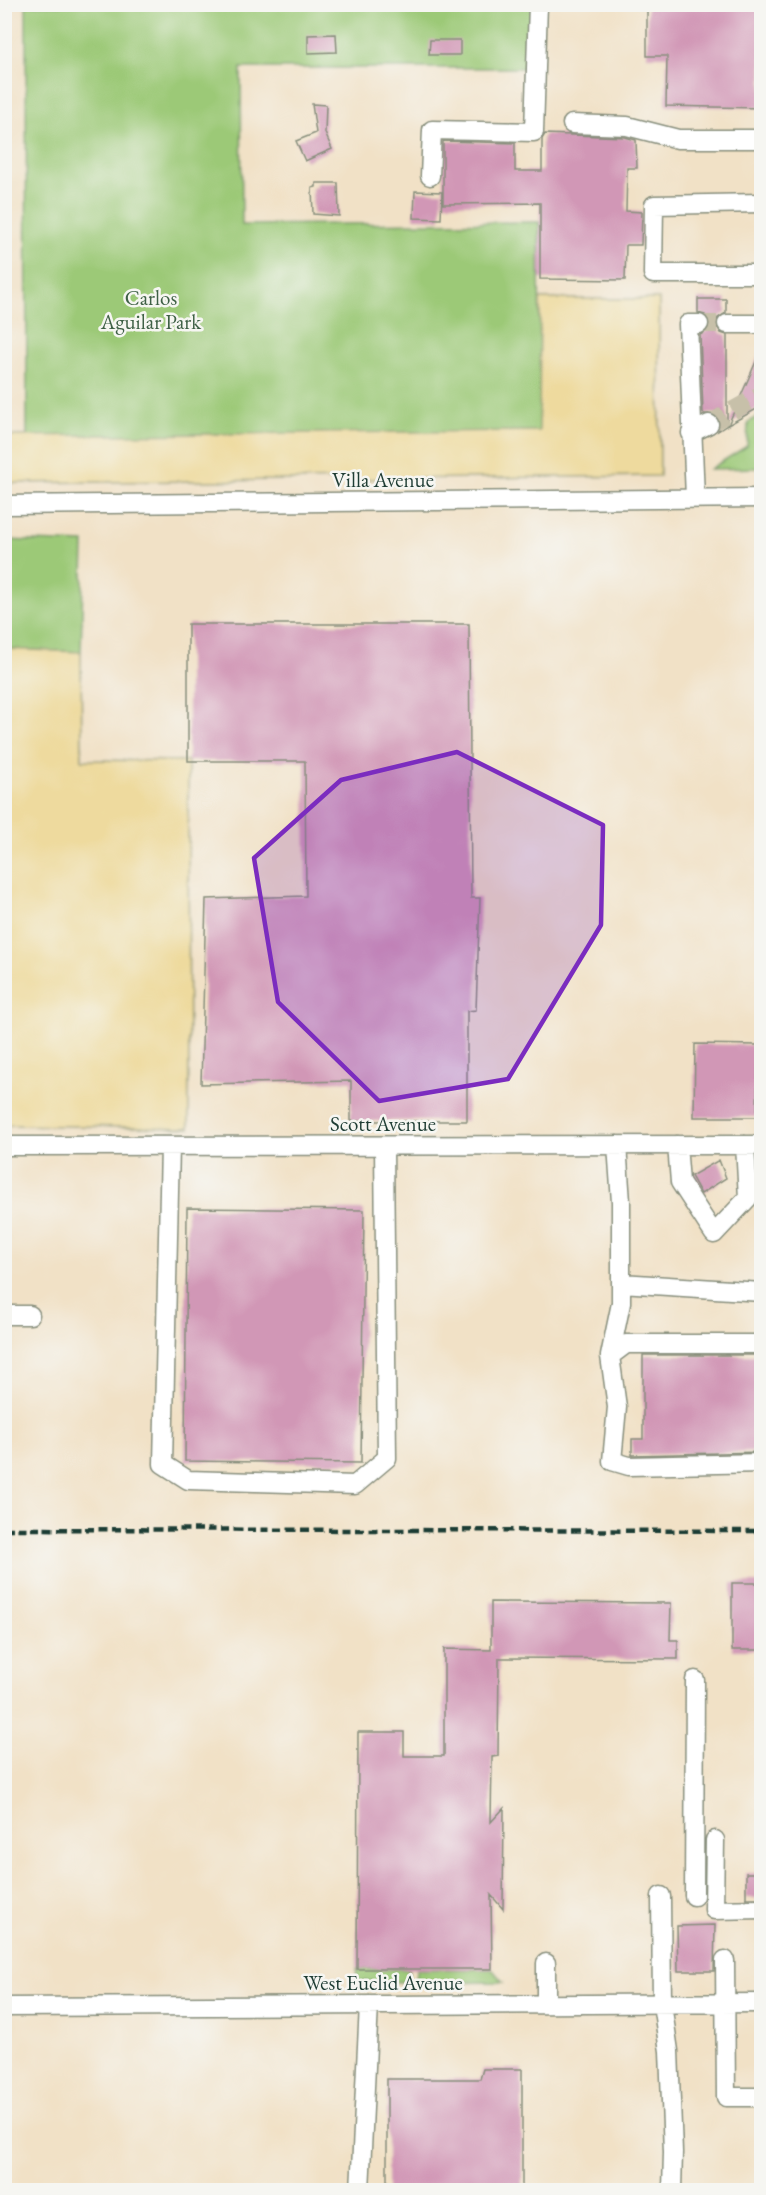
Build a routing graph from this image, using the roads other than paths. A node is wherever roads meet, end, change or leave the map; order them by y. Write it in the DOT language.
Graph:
graph roads {
  1 [pos="538,4"];
  2 [pos="572,124"];
  3 [pos="762,139"];
  4 [pos="430,176"];
  5 [pos="762,203"];
  6 [pos="762,274"];
  7 [pos="699,324"];
  8 [pos="727,324"];
  9 [pos="762,324"];
  10 [pos="709,424"];
  11 [pos="691,433"];
  12 [pos="695,498"];
  13 [pos="762,498"];
  14 [pos="4,505"];
  15 [pos="617,1145"];
  16 [pos="677,1145"];
  17 [pos="754,1145"];
  18 [pos="4,1146"];
  19 [pos="170,1146"];
  20 [pos="384,1146"];
  21 [pos="755,1197"];
  22 [pos="621,1283"];
  23 [pos="762,1292"];
  24 [pos="4,1315"];
  25 [pos="30,1315"];
  26 [pos="762,1344"];
  27 [pos="610,1356"];
  28 [pos="762,1463"];
  29 [pos="695,1680"];
  30 [pos="715,1840"];
  31 [pos="661,1896"];
  32 [pos="694,1896"];
  33 [pos="762,1909"];
  34 [pos="725,1960"];
  35 [pos="546,1963"];
  36 [pos="724,2003"];
  37 [pos="762,2003"];
  38 [pos="546,2004"];
  39 [pos="662,2004"];
  40 [pos="369,2005"];
  41 [pos="4,2007"];
  42 [pos="762,2097"];
  43 [pos="360,2190"];
  44 [pos="672,2190"];
  1 -- 4 [label="street"];
  2 -- 3 [label="street"];
  5 -- 6 [label="street"];
  7 -- 11 [label="street"];
  8 -- 9 [label="street"];
  10 -- 11 [label="street"];
  11 -- 12 [label="street"];
  12 -- 13 [label="street, Villa Avenue"];
  12 -- 14 [label="street, Villa Avenue"];
  15 -- 16 [label="street, Scott Avenue"];
  15 -- 20 [label="street, Scott Avenue"];
  15 -- 22 [label="street"];
  16 -- 17 [label="street, Scott Avenue"];
  16 -- 21 [label="street"];
  17 -- 21 [label="street"];
  18 -- 19 [label="street, Scott Avenue"];
  19 -- 20 [label="street, Scott Avenue"];
  19 -- 20 [label="street"];
  22 -- 23 [label="street"];
  22 -- 27 [label="street"];
  24 -- 25 [label="street"];
  26 -- 27 [label="street"];
  27 -- 28 [label="street"];
  29 -- 32 [label="street"];
  30 -- 33 [label="street"];
  31 -- 39 [label="street"];
  34 -- 36 [label="street"];
  35 -- 38 [label="street"];
  36 -- 37 [label="street, West Euclid Avenue"];
  36 -- 39 [label="street, West Euclid Avenue"];
  36 -- 42 [label="street"];
  38 -- 39 [label="street, West Euclid Avenue"];
  38 -- 40 [label="street, West Euclid Avenue"];
  39 -- 44 [label="street"];
  40 -- 41 [label="street, West Euclid Avenue"];
  40 -- 43 [label="street"];
}
